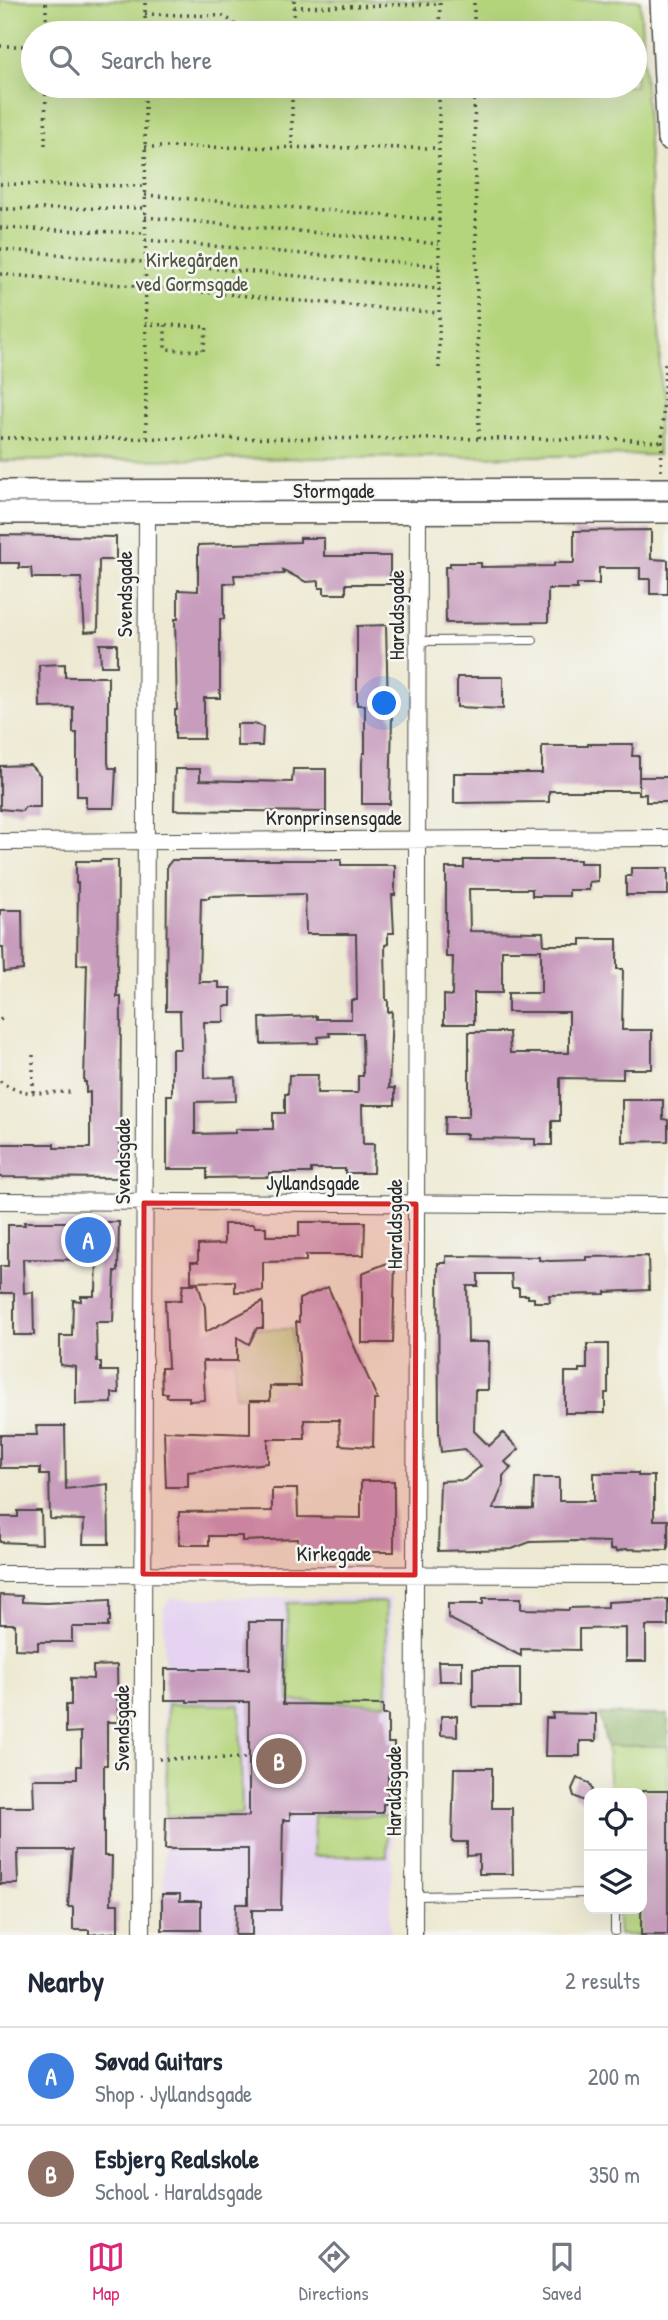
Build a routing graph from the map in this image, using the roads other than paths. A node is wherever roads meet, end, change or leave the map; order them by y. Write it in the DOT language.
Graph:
graph roads {
  1 [pos="660,0"];
  2 [pos="668,139"];
  3 [pos="0,491"];
  4 [pos="665,494"];
  5 [pos="598,512"];
  6 [pos="668,512"];
  7 [pos="0,513"];
  8 [pos="418,513"];
  9 [pos="147,514"];
  10 [pos="418,640"];
  11 [pos="533,640"];
  12 [pos="668,838"];
  13 [pos="417,839"];
  14 [pos="146,841"];
  15 [pos="0,842"];
  16 [pos="0,1201"];
  17 [pos="144,1203"];
  18 [pos="416,1205"];
  19 [pos="668,1205"];
  20 [pos="0,1574"];
  21 [pos="143,1574"];
  22 [pos="415,1575"];
  23 [pos="668,1576"];
  24 [pos="584,1893"];
  25 [pos="414,1896"];
  26 [pos="615,1914"];
  27 [pos="615,1931"];
  28 [pos="142,1935"];
  29 [pos="414,1935"];
  1 -- 2 [label="street"];
  3 -- 4 [label="street, Stormgade"];
  4 -- 5 [label="street"];
  5 -- 6 [label="street, Stormgade"];
  5 -- 8 [label="street, Stormgade"];
  7 -- 9 [label="street, Stormgade"];
  8 -- 9 [label="street, Stormgade"];
  8 -- 10 [label="street, Haraldsgade"];
  9 -- 14 [label="street, Svendsgade"];
  10 -- 11 [label="lane"];
  10 -- 13 [label="street, Haraldsgade"];
  12 -- 13 [label="street, Kronprinsensgade"];
  13 -- 14 [label="street, Kronprinsensgade"];
  13 -- 18 [label="street, Haraldsgade"];
  14 -- 15 [label="street, Kronprinsensgade"];
  14 -- 17 [label="street, Svendsgade"];
  16 -- 17 [label="street, Jyllandsgade"];
  17 -- 18 [label="street, Jyllandsgade"];
  17 -- 21 [label="street, Svendsgade"];
  18 -- 19 [label="street, Jyllandsgade"];
  18 -- 22 [label="street, Haraldsgade"];
  20 -- 21 [label="street, Kirkegade"];
  21 -- 22 [label="street, Kirkegade"];
  21 -- 28 [label="street, Svendsgade"];
  22 -- 23 [label="street, Kirkegade"];
  22 -- 25 [label="street, Haraldsgade"];
  24 -- 25 [label="lane"];
  25 -- 29 [label="street, Haraldsgade"];
  26 -- 27 [label="lane"];
}
